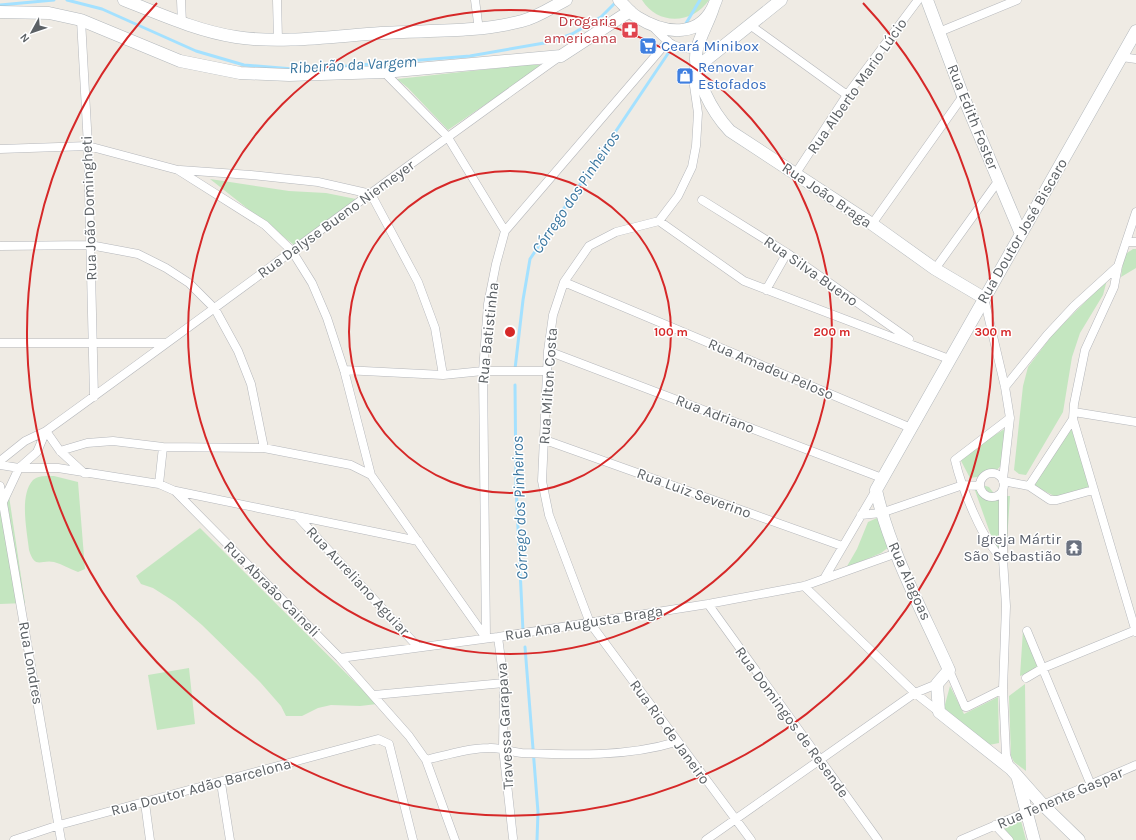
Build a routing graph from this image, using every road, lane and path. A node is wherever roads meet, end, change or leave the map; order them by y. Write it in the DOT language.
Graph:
graph roads {
  1 [pos="124,0"];
  2 [pos="181,0"];
  3 [pos="277,0"];
  4 [pos="476,0"];
  5 [pos="566,0"];
  6 [pos="781,0"];
  7 [pos="918,0"];
  8 [pos="927,0"];
  9 [pos="1017,0"];
  10 [pos="715,4"];
  11 [pos="626,6"];
  12 [pos="0,12"];
  13 [pos="81,20"];
  14 [pos="182,23"];
  15 [pos="651,25"];
  16 [pos="750,25"];
  17 [pos="479,30"];
  18 [pos="1136,31"];
  19 [pos="939,32"];
  20 [pos="278,39"];
  21 [pos="668,42"];
  22 [pos="697,49"];
  23 [pos="561,56"];
  24 [pos="710,57"];
  25 [pos="1122,57"];
  26 [pos="1136,59"];
  27 [pos="696,68"];
  28 [pos="384,72"];
  29 [pos="847,95"];
  30 [pos="963,96"];
  31 [pos="447,136"];
  32 [pos="88,146"];
  33 [pos="0,148"];
  34 [pos="178,170"];
  35 [pos="796,173"];
  36 [pos="999,180"];
  37 [pos="371,194"];
  38 [pos="702,200"];
  39 [pos="1136,212"];
  40 [pos="659,221"];
  41 [pos="872,224"];
  42 [pos="505,231"];
  43 [pos="1021,234"];
  44 [pos="1126,242"];
  45 [pos="1136,242"];
  46 [pos="90,245"];
  47 [pos="0,246"];
  48 [pos="292,251"];
  49 [pos="787,253"];
  50 [pos="1118,266"];
  51 [pos="935,269"];
  52 [pos="564,282"];
  53 [pos="766,290"];
  54 [pos="984,298"];
  55 [pos="215,309"];
  56 [pos="94,342"];
  57 [pos="0,343"];
  58 [pos="166,343"];
  59 [pos="917,345"];
  60 [pos="548,351"];
  61 [pos="949,359"];
  62 [pos="344,370"];
  63 [pos="482,371"];
  64 [pos="546,371"];
  65 [pos="443,375"];
  66 [pos="1005,387"];
  67 [pos="94,396"];
  68 [pos="1073,416"];
  69 [pos="1010,418"];
  70 [pos="1136,422"];
  71 [pos="911,428"];
  72 [pos="46,431"];
  73 [pos="545,440"];
  74 [pos="163,447"];
  75 [pos="264,448"];
  76 [pos="60,451"];
  77 [pos="0,460"];
  78 [pos="0,465"];
  79 [pos="19,468"];
  80 [pos="84,473"];
  81 [pos="371,475"];
  82 [pos="882,478"];
  83 [pos="1003,483"];
  84 [pos="158,484"];
  85 [pos="963,484"];
  86 [pos="0,486"];
  87 [pos="980,486"];
  88 [pos="1029,486"];
  89 [pos="876,490"];
  90 [pos="1093,490"];
  91 [pos="175,491"];
  92 [pos="4,502"];
  93 [pos="881,513"];
  94 [pos="861,515"];
  95 [pos="297,516"];
  96 [pos="418,541"];
  97 [pos="842,546"];
  98 [pos="897,553"];
  99 [pos="1003,559"];
  100 [pos="825,577"];
  101 [pos="804,586"];
  102 [pos="708,604"];
  103 [pos="590,623"];
  104 [pos="1136,631"];
  105 [pos="1027,632"];
  106 [pos="498,637"];
  107 [pos="486,638"];
  108 [pos="418,647"];
  109 [pos="340,658"];
  110 [pos="1043,668"];
  111 [pos="949,670"];
  112 [pos="1026,678"];
  113 [pos="504,683"];
  114 [pos="937,684"];
  115 [pos="1003,689"];
  116 [pos="914,693"];
  117 [pos="374,695"];
  118 [pos="938,712"];
  119 [pos="676,742"];
  120 [pos="505,748"];
  121 [pos="426,760"];
  122 [pos="819,761"];
  123 [pos="1136,765"];
  124 [pos="1014,773"];
  125 [pos="221,783"];
  126 [pos="1091,785"];
  127 [pos="145,803"];
  128 [pos="1042,805"];
  129 [pos="1027,812"];
  130 [pos="735,820"];
  131 [pos="59,825"];
  132 [pos="995,826"];
  133 [pos="513,838"];
  134 [pos="14,840"];
  135 [pos="62,840"];
  136 [pos="150,840"];
  137 [pos="230,840"];
  138 [pos="413,840"];
  139 [pos="455,840"];
  140 [pos="706,840"];
  141 [pos="751,840"];
  142 [pos="878,840"];
  143 [pos="961,840"];
  144 [pos="1009,840"];
  145 [pos="1034,840"];
  146 [pos="1079,840"];
  1 -- 14 [label="street"];
  2 -- 14 [label="street"];
  3 -- 20 [label="street"];
  4 -- 17 [label="street"];
  5 -- 17 [label="street"];
  6 -- 16 [label="street"];
  7 -- 29 [label="street, Rua Alberto Mario Lúcio"];
  8 -- 19 [label="street, Rua Edith Foster"];
  9 -- 19 [label="street"];
  10 -- 15 [label="street"];
  10 -- 22 [label="street"];
  11 -- 15 [label="street"];
  11 -- 23 [label="street, Rua Dalyse Bueno Niemeyer"];
  12 -- 13 [label="street"];
  13 -- 28 [label="street"];
  13 -- 32 [label="street, Rua João Domingheti"];
  14 -- 20 [label="street"];
  15 -- 21 [label="street"];
  16 -- 24 [label="street"];
  16 -- 29 [label="street"];
  17 -- 20 [label="street"];
  18 -- 25 [label="street, Rua Doutor José Biscaro"];
  19 -- 30 [label="street, Rua Edith Foster"];
  21 -- 22 [label="street"];
  21 -- 42 [label="street, Rua Batistinha"];
  22 -- 24 [label="street"];
  22 -- 27 [label="street"];
  23 -- 28 [label="street"];
  23 -- 31 [label="street, Rua Dalyse Bueno Niemeyer"];
  24 -- 27 [label="street"];
  25 -- 26 [label="street"];
  25 -- 43 [label="street, Rua Doutor José Biscaro"];
  27 -- 35 [label="street, Rua João Braga"];
  27 -- 40 [label="street"];
  28 -- 31 [label="street"];
  29 -- 35 [label="street, Rua Alberto Mario Lúcio"];
  30 -- 36 [label="street, Rua Edith Foster"];
  30 -- 41 [label="street"];
  31 -- 37 [label="street, Rua Dalyse Bueno Niemeyer"];
  31 -- 42 [label="street"];
  32 -- 33 [label="street"];
  32 -- 34 [label="street"];
  32 -- 46 [label="street, Rua João Domingheti"];
  34 -- 37 [label="street"];
  34 -- 48 [label="street"];
  35 -- 41 [label="street, Rua João Braga"];
  36 -- 43 [label="street, Rua Edith Foster"];
  36 -- 51 [label="street"];
  37 -- 48 [label="street, Rua Dalyse Bueno Niemeyer"];
  37 -- 65 [label="street"];
  38 -- 49 [label="street, Rua Silva Bueno"];
  39 -- 44 [label="street"];
  40 -- 52 [label="street, Rua Milton Costa"];
  40 -- 53 [label="street"];
  41 -- 51 [label="street, Rua João Braga"];
  42 -- 63 [label="street, Rua Batistinha"];
  43 -- 54 [label="street, Rua Doutor José Biscaro"];
  44 -- 45 [label="street"];
  44 -- 50 [label="street"];
  46 -- 47 [label="street"];
  46 -- 55 [label="street"];
  46 -- 56 [label="street, Rua João Domingheti"];
  48 -- 55 [label="street, Rua Dalyse Bueno Niemeyer"];
  48 -- 62 [label="street"];
  49 -- 53 [label="street"];
  49 -- 59 [label="street, Rua Silva Bueno"];
  50 -- 66 [label="street"];
  50 -- 68 [label="street"];
  51 -- 54 [label="street, Rua João Braga"];
  52 -- 60 [label="street, Rua Milton Costa"];
  52 -- 71 [label="street, Rua Amadeu Peloso"];
  53 -- 59 [label="street"];
  54 -- 61 [label="street, Rua Doutor José Biscaro"];
  54 -- 66 [label="street"];
  55 -- 58 [label="street, Rua Dalyse Bueno Niemeyer"];
  55 -- 75 [label="street"];
  56 -- 57 [label="street"];
  56 -- 58 [label="street"];
  56 -- 67 [label="street, Rua João Domingheti"];
  58 -- 67 [label="street, Rua Dalyse Bueno Niemeyer"];
  59 -- 61 [label="street"];
  60 -- 64 [label="street, Rua Milton Costa"];
  60 -- 82 [label="street, Rua Adriano"];
  61 -- 71 [label="street, Rua Doutor José Biscaro"];
  62 -- 65 [label="street"];
  62 -- 81 [label="street"];
  63 -- 64 [label="street"];
  63 -- 65 [label="street"];
  63 -- 107 [label="street, Rua Batistinha"];
  64 -- 73 [label="street, Rua Milton Costa"];
  66 -- 69 [label="street"];
  67 -- 72 [label="street, Rua Dalyse Bueno Niemeyer"];
  68 -- 70 [label="street"];
  68 -- 88 [label="street"];
  68 -- 90 [label="street"];
  69 -- 83 [label="street"];
  69 -- 85 [label="street"];
  71 -- 82 [label="street, Rua Doutor José Biscaro"];
  72 -- 76 [label="street"];
  72 -- 77 [label="street, Rua Dalyse Bueno Niemeyer"];
  72 -- 79 [label="street"];
  73 -- 97 [label="street, Rua Luiz Severino"];
  73 -- 103 [label="street, Rua Milton Costa"];
  74 -- 75 [label="street"];
  74 -- 76 [label="street"];
  74 -- 84 [label="street"];
  75 -- 81 [label="street"];
  76 -- 80 [label="street"];
  78 -- 79 [label="street, Rua Abraão Caineli"];
  79 -- 80 [label="street, Rua Abraão Caineli"];
  79 -- 92 [label="street"];
  80 -- 84 [label="street, Rua Abraão Caineli"];
  81 -- 96 [label="street"];
  82 -- 89 [label="street, Rua Doutor José Biscaro"];
  83 -- 87 [label="street"];
  83 -- 87 [label="street"];
  83 -- 88 [label="street"];
  83 -- 99 [label="street"];
  84 -- 91 [label="street, Rua Abraão Caineli"];
  85 -- 87 [label="street"];
  85 -- 93 [label="street"];
  85 -- 99 [label="street"];
  86 -- 92 [label="street, Rua Londres"];
  88 -- 90 [label="street"];
  89 -- 93 [label="street, Rua Alagoas"];
  89 -- 94 [label="street, Rua Doutor José Biscaro"];
  90 -- 104 [label="street"];
  91 -- 95 [label="street"];
  91 -- 109 [label="street, Rua Abraão Caineli"];
  92 -- 131 [label="street, Rua Londres"];
  93 -- 94 [label="street"];
  93 -- 98 [label="street, Rua Alagoas"];
  94 -- 97 [label="street, Rua Doutor José Biscaro"];
  95 -- 96 [label="street"];
  95 -- 108 [label="street, Rua Aureliano Aguiar"];
  96 -- 107 [label="street"];
  97 -- 100 [label="street, Rua Doutor José Biscaro"];
  98 -- 100 [label="street, Rua Ana Augusta Braga"];
  98 -- 111 [label="street, Rua Alagoas"];
  99 -- 115 [label="street"];
  100 -- 101 [label="street, Rua Ana Augusta Braga"];
  101 -- 102 [label="street, Rua Ana Augusta Braga"];
  101 -- 116 [label="street"];
  102 -- 103 [label="street, Rua Ana Augusta Braga"];
  102 -- 122 [label="street, Rua Domingos de Resende"];
  103 -- 106 [label="street, Rua Ana Augusta Braga"];
  103 -- 119 [label="street, Rua Rio de Janeiro"];
  104 -- 110 [label="street"];
  105 -- 110 [label="street"];
  106 -- 107 [label="street, Rua Ana Augusta Braga"];
  106 -- 113 [label="street, Travessa Garapava"];
  107 -- 108 [label="street, Rua Ana Augusta Braga"];
  108 -- 109 [label="street, Rua Ana Augusta Braga"];
  109 -- 117 [label="street, Rua Abraão Caineli"];
  110 -- 112 [label="street"];
  110 -- 126 [label="street"];
  111 -- 114 [label="street"];
  111 -- 115 [label="street, Rua Alagoas"];
  113 -- 117 [label="street"];
  113 -- 120 [label="street, Travessa Garapava"];
  114 -- 116 [label="street"];
  114 -- 118 [label="street"];
  115 -- 124 [label="street"];
  116 -- 118 [label="street"];
  116 -- 122 [label="street"];
  117 -- 121 [label="street, Rua Abraão Caineli"];
  118 -- 124 [label="street"];
  119 -- 120 [label="street"];
  119 -- 130 [label="street, Rua Rio de Janeiro"];
  120 -- 121 [label="street"];
  120 -- 133 [label="street, Travessa Garapava"];
  121 -- 139 [label="street, Rua Abraão Caineli"];
  122 -- 130 [label="street"];
  122 -- 142 [label="street, Rua Domingos de Resende"];
  123 -- 126 [label="street, Rua Tenente Gaspar"];
  124 -- 128 [label="street"];
  124 -- 129 [label="street"];
  125 -- 127 [label="street, Rua Doutor Adão Barcelona"];
  125 -- 137 [label="street"];
  125 -- 138 [label="street, Rua Doutor Adão Barcelona"];
  126 -- 128 [label="street, Rua Tenente Gaspar"];
  127 -- 131 [label="street, Rua Doutor Adão Barcelona"];
  127 -- 136 [label="street"];
  128 -- 129 [label="street, Rua Tenente Gaspar"];
  128 -- 146 [label="street"];
  129 -- 132 [label="street, Rua Tenente Gaspar"];
  129 -- 145 [label="street"];
  130 -- 140 [label="street"];
  130 -- 141 [label="street, Rua Rio de Janeiro"];
  131 -- 134 [label="street, Rua Doutor Adão Barcelona"];
  131 -- 135 [label="street, Rua Londres"];
  132 -- 143 [label="street, Rua Tenente Gaspar"];
  132 -- 144 [label="street"];
}
